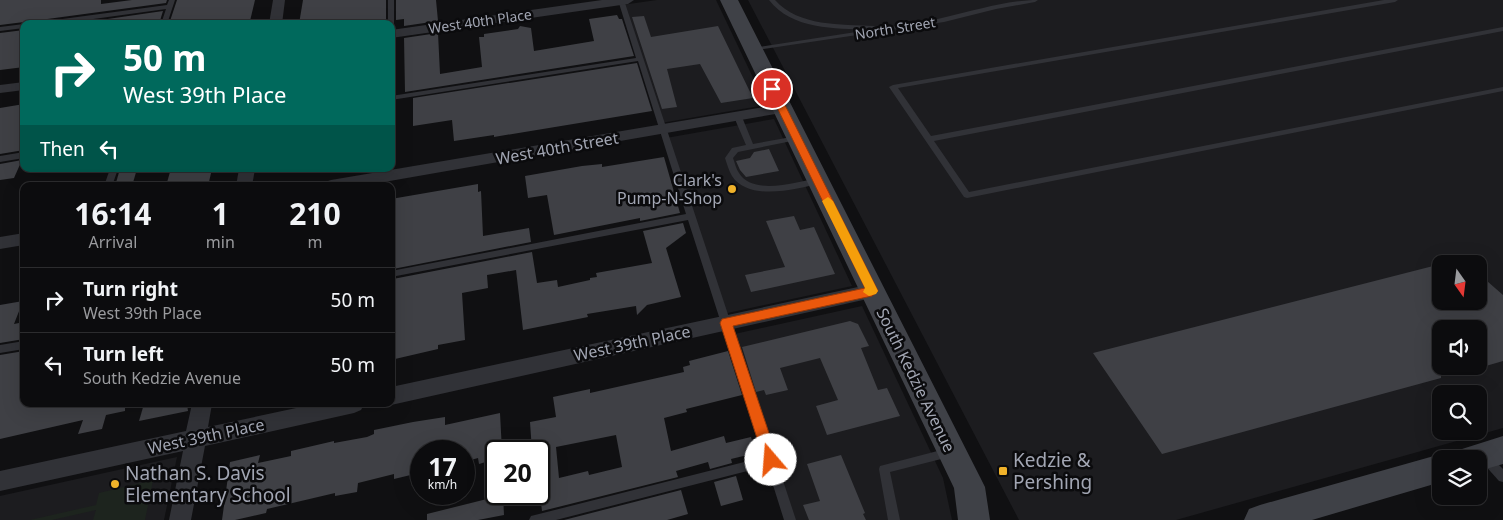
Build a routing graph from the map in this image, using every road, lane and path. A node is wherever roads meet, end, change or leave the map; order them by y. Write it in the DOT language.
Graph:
graph roads {
  1 [pos="279,0"];
  2 [pos="391,0"];
  3 [pos="623,0"];
  4 [pos="729,0"];
  5 [pos="772,0"];
  6 [pos="1035,0"];
  7 [pos="1395,0"];
  8 [pos="171,3"];
  9 [pos="65,20"];
  10 [pos="165,20"];
  11 [pos="276,20"];
  12 [pos="391,20"];
  13 [pos="20,26"];
  14 [pos="892,28"];
  15 [pos="0,29"];
  16 [pos="1503,29"];
  17 [pos="395,33"];
  18 [pos="753,50"];
  19 [pos="640,59"];
  20 [pos="20,86"];
  21 [pos="1503,88"];
  22 [pos="0,89"];
  23 [pos="395,97"];
  24 [pos="782,109"];
  25 [pos="738,117"];
  26 [pos="663,130"];
  27 [pos="797,138"];
  28 [pos="929,139"];
  29 [pos="750,145"];
  30 [pos="20,156"];
  31 [pos="0,159"];
  32 [pos="395,171"];
  33 [pos="384,173"];
  34 [pos="818,181"];
  35 [pos="347,182"];
  36 [pos="691,216"];
  37 [pos="20,240"];
  38 [pos="0,243"];
  39 [pos="395,273"];
  40 [pos="872,291"];
  41 [pos="726,323"];
  42 [pos="20,346"];
  43 [pos="0,349"];
  44 [pos="395,395"];
  45 [pos="201,407"];
  46 [pos="340,407"];
  47 [pos="196,438"];
  48 [pos="951,452"];
  49 [pos="1487,456"];
  50 [pos="771,460"];
  51 [pos="1432,471"];
  52 [pos="1503,477"];
  53 [pos="0,481"];
  54 [pos="180,520"];
  55 [pos="535,520"];
  56 [pos="790,520"];
  57 [pos="894,520"];
  58 [pos="974,520"];
  59 [pos="1260,520"];
  1 -- 11 [label="street"];
  2 -- 12 [label="lane"];
  3 -- 17 [label="street, West 40th Place"];
  3 -- 19 [label="lane"];
  4 -- 18 [label="main road, South Kedzie Avenue"];
  5 -- 14 [label="lane"];
  6 -- 14 [label="lane, North Street"];
  7 -- 28 [label="lane"];
  8 -- 9 [label="lane"];
  8 -- 10 [label="lane"];
  13 -- 15 [label="lane"];
  14 -- 18 [label="lane, North Street"];
  16 -- 28 [label="lane"];
  18 -- 24 [label="main road, South Kedzie Avenue"];
  19 -- 23 [label="lane"];
  19 -- 26 [label="lane"];
  20 -- 22 [label="street"];
  21 -- 28 [label="lane"];
  24 -- 25 [label="street, West 40th Street"];
  24 -- 27 [label="main road, South Kedzie Avenue"];
  25 -- 26 [label="street, West 40th Street"];
  25 -- 29 [label="lane"];
  26 -- 32 [label="street, West 40th Street"];
  26 -- 36 [label="lane"];
  27 -- 29 [label="lane"];
  27 -- 34 [label="main road, South Kedzie Avenue"];
  29 -- 34 [label="lane"];
  30 -- 31 [label="lane"];
  33 -- 35 [label="street, West 40th Street"];
  34 -- 40 [label="main road, South Kedzie Avenue"];
  36 -- 39 [label="lane"];
  36 -- 41 [label="lane"];
  37 -- 38 [label="street"];
  40 -- 41 [label="street, West 39th Place"];
  40 -- 48 [label="main road, South Kedzie Avenue"];
  41 -- 44 [label="street, West 39th Place"];
  41 -- 50 [label="lane"];
  42 -- 43 [label="lane"];
  45 -- 47 [label="street"];
  46 -- 47 [label="street, West 39th Place"];
  47 -- 53 [label="street, West 39th Place"];
  47 -- 54 [label="street"];
  48 -- 57 [label="lane"];
  48 -- 58 [label="main road, South Kedzie Avenue"];
  49 -- 52 [label="lane"];
  50 -- 55 [label="lane"];
  50 -- 56 [label="lane"];
  51 -- 59 [label="main road"];
}
